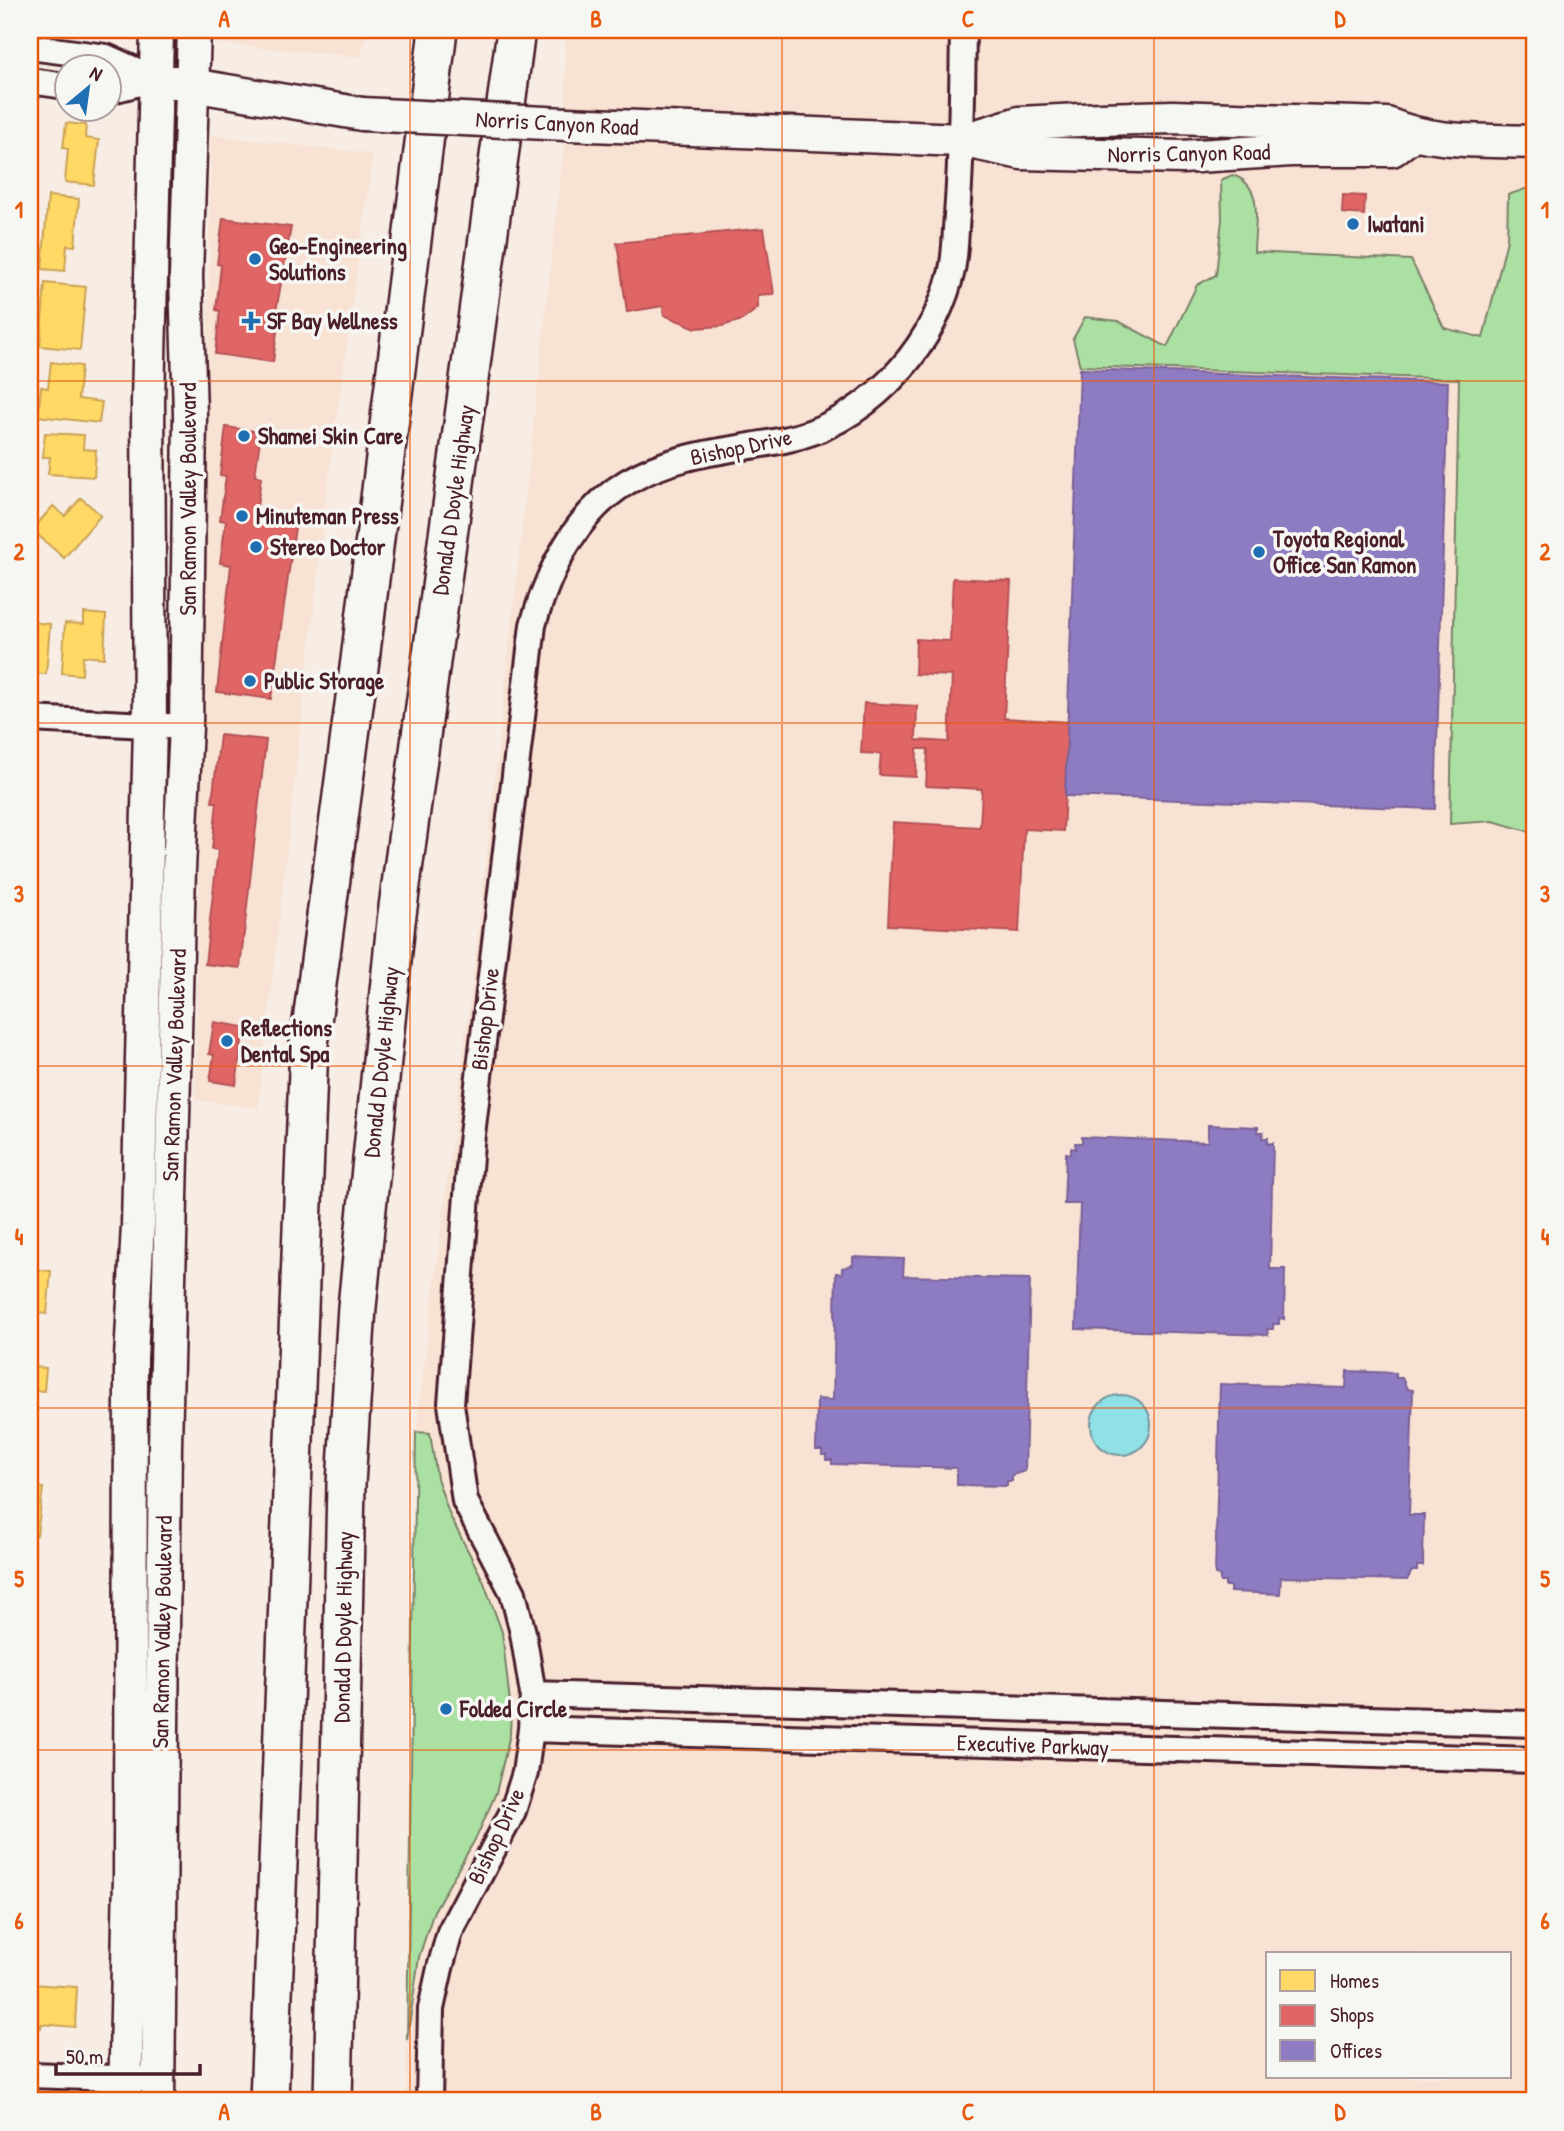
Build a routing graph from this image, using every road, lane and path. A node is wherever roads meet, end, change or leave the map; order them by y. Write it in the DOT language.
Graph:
graph roads {
  1 [pos="157,30"];
  2 [pos="194,30"];
  3 [pos="438,30"];
  4 [pos="516,30"];
  5 [pos="963,30"];
  6 [pos="30,47"];
  7 [pos="155,79"];
  8 [pos="30,81"];
  9 [pos="52,84"];
  10 [pos="193,85"];
  11 [pos="122,87"];
  12 [pos="961,140"];
  13 [pos="1534,142"];
  14 [pos="30,719"];
  15 [pos="150,725"];
  16 [pos="186,727"];
  17 [pos="533,1694"];
  18 [pos="1534,1724"];
  19 [pos="531,1729"];
  20 [pos="1534,1760"];
  21 [pos="30,2075"];
  22 [pos="125,2090"];
  23 [pos="158,2090"];
  24 [pos="269,2101"];
  25 [pos="333,2101"];
  26 [pos="429,2101"];
  1 -- 7 [label="main road, San Ramon Valley Boulevard"];
  2 -- 10 [label="main road, San Ramon Valley Boulevard"];
  3 -- 24 [label="highway"];
  4 -- 25 [label="highway, Donald D Doyle Highway"];
  5 -- 12 [label="street, Bishop Drive"];
  6 -- 7 [label="street, Norris Canyon Road"];
  7 -- 10 [label="main road, Norris Canyon Road"];
  7 -- 11 [label="street, Norris Canyon Road"];
  7 -- 15 [label="main road, San Ramon Valley Boulevard"];
  8 -- 9 [label="street"];
  10 -- 12 [label="main road, Norris Canyon Road, bridge"];
  10 -- 16 [label="main road, San Ramon Valley Boulevard"];
  12 -- 13 [label="main road, Norris Canyon Road"];
  12 -- 17 [label="street, Bishop Drive"];
  14 -- 15 [label="street"];
  15 -- 16 [label="street"];
  15 -- 22 [label="main road, San Ramon Valley Boulevard"];
  16 -- 23 [label="main road, San Ramon Valley Boulevard"];
  17 -- 18 [label="street, Executive Parkway"];
  17 -- 19 [label="street, Bishop Drive"];
  19 -- 20 [label="street, Executive Parkway"];
  19 -- 26 [label="street, Bishop Drive"];
  21 -- 22 [label="street"];
  22 -- 23 [label="street"];
}
